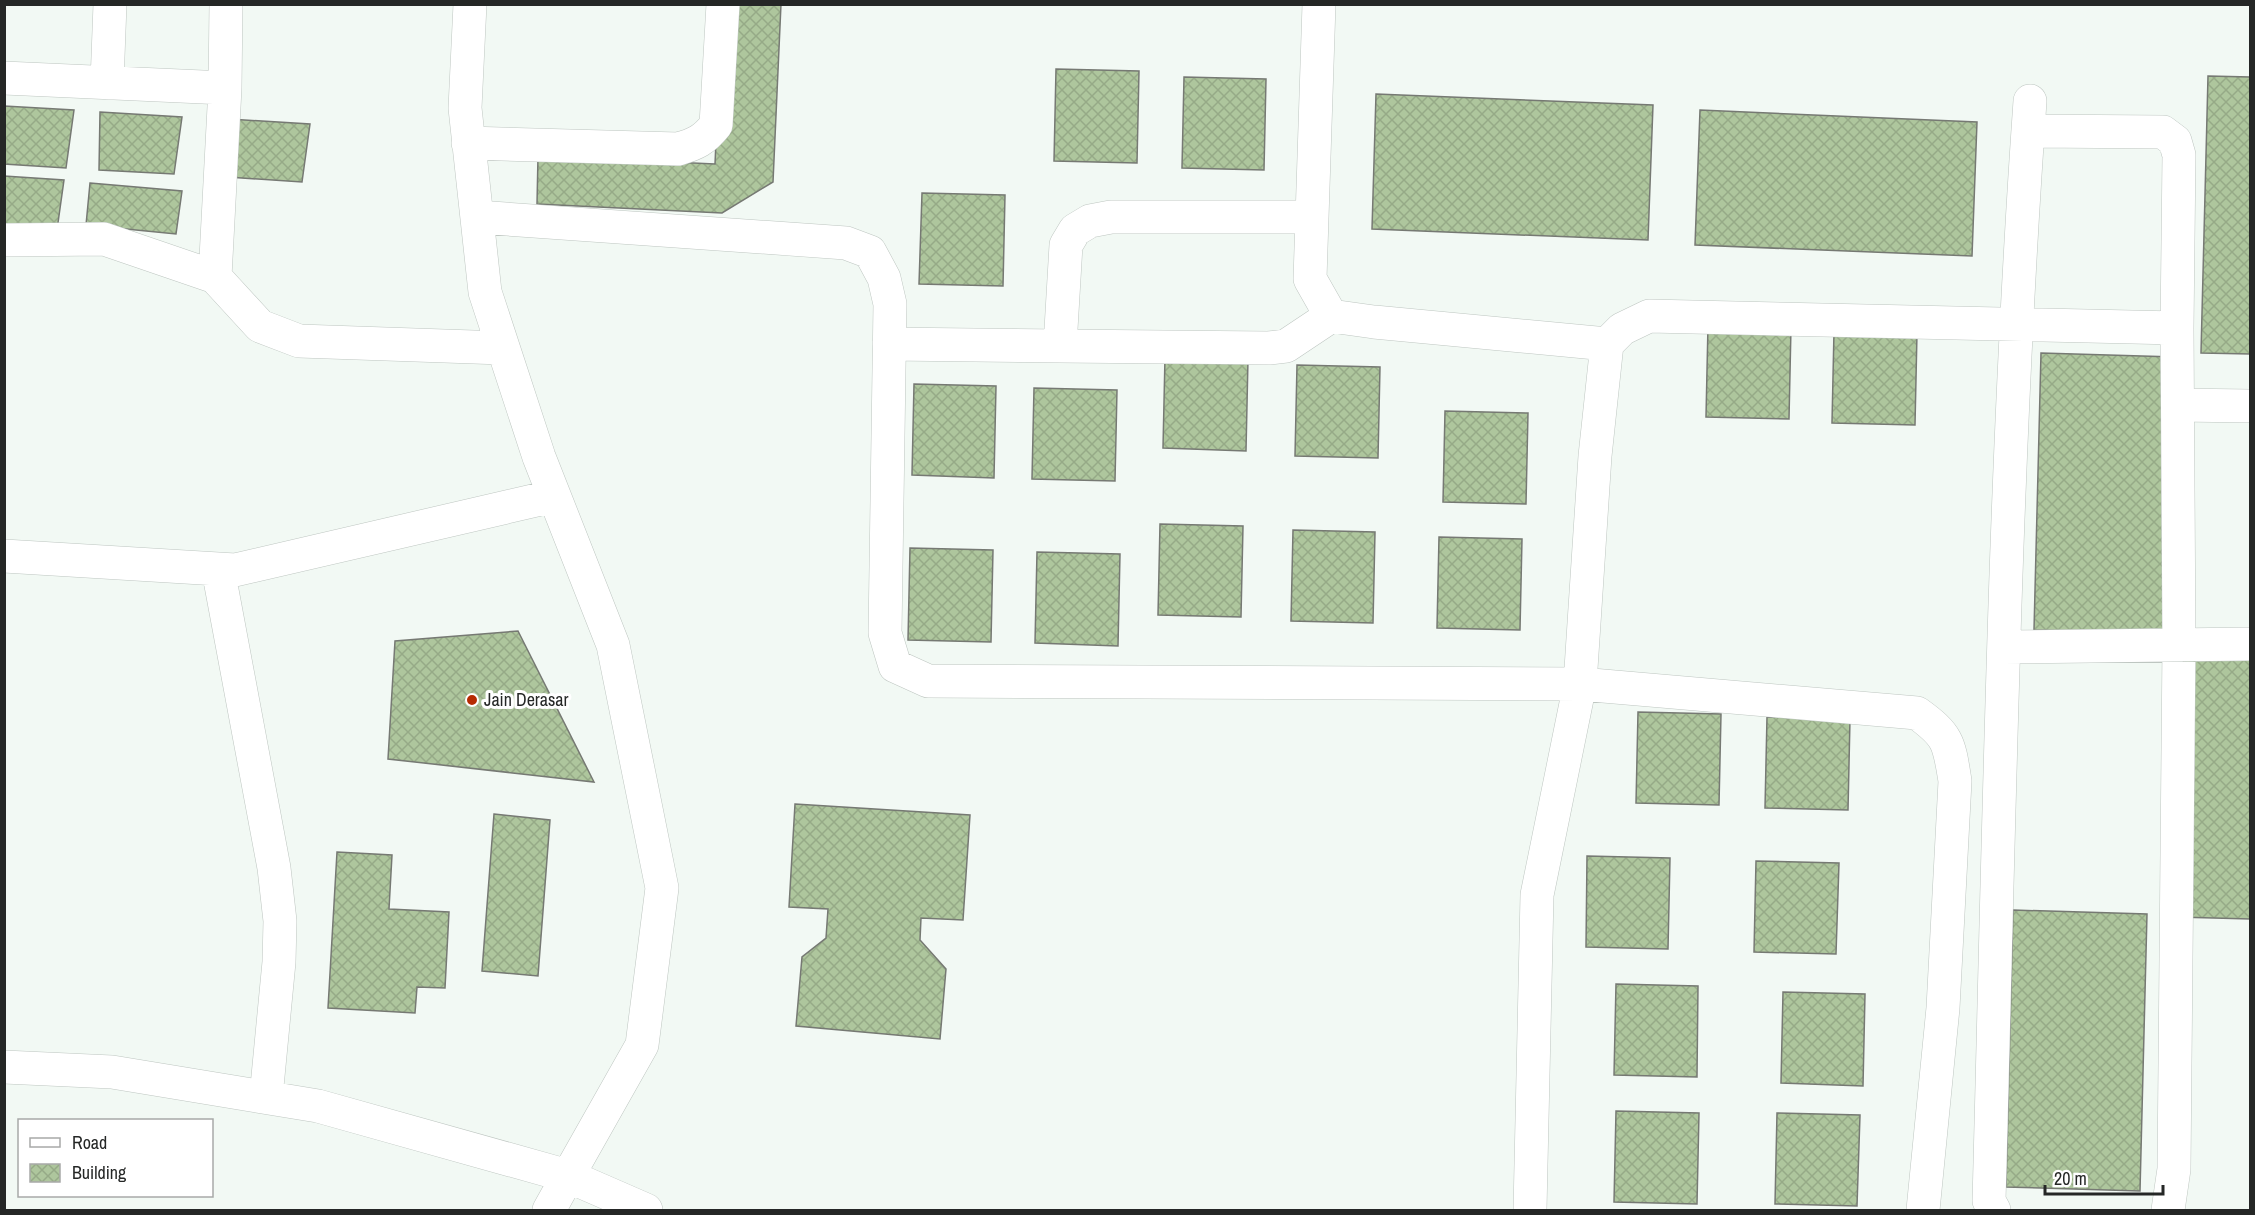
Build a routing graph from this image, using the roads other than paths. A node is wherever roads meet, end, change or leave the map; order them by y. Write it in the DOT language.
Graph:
graph roads {
  1 [pos="110,4"];
  2 [pos="226,4"];
  3 [pos="470,4"];
  4 [pos="723,4"];
  5 [pos="1319,4"];
  6 [pos="4,78"];
  7 [pos="107,83"];
  8 [pos="225,88"];
  9 [pos="468,143"];
  10 [pos="477,217"];
  11 [pos="1312,217"];
  12 [pos="4,240"];
  13 [pos="215,277"];
  14 [pos="1331,316"];
  15 [pos="2016,323"];
  16 [pos="2177,328"];
  17 [pos="889,344"];
  18 [pos="1607,344"];
  19 [pos="1060,346"];
  20 [pos="503,348"];
  21 [pos="2178,405"];
  22 [pos="2250,406"];
  23 [pos="554,496"];
  24 [pos="4,556"];
  25 [pos="218,569"];
  26 [pos="2250,644"];
  27 [pos="2179,645"];
  28 [pos="2004,647"];
  29 [pos="1580,684"];
  30 [pos="4,1067"];
  31 [pos="266,1097"];
  32 [pos="568,1176"];
  33 [pos="549,1210"];
  34 [pos="646,1210"];
  35 [pos="1530,1210"];
  36 [pos="1923,1210"];
  37 [pos="1994,1210"];
  38 [pos="2168,1210"];
  1 -- 7 [label="street"];
  2 -- 8 [label="street"];
  3 -- 9 [label="street"];
  4 -- 9 [label="street"];
  5 -- 11 [label="street"];
  6 -- 7 [label="street"];
  7 -- 8 [label="street"];
  8 -- 13 [label="street"];
  9 -- 10 [label="street"];
  10 -- 17 [label="street"];
  10 -- 20 [label="street"];
  11 -- 14 [label="street"];
  11 -- 19 [label="street"];
  12 -- 13 [label="street"];
  13 -- 20 [label="street"];
  14 -- 18 [label="street"];
  14 -- 19 [label="street"];
  15 -- 16 [label="street"];
  15 -- 16 [label="street"];
  15 -- 18 [label="street"];
  15 -- 28 [label="street"];
  16 -- 21 [label="street"];
  17 -- 19 [label="street"];
  17 -- 29 [label="street"];
  18 -- 29 [label="street"];
  20 -- 23 [label="street"];
  21 -- 22 [label="street"];
  21 -- 27 [label="street"];
  23 -- 25 [label="street"];
  23 -- 32 [label="street"];
  24 -- 25 [label="street"];
  25 -- 31 [label="street"];
  26 -- 27 [label="street"];
  27 -- 28 [label="street"];
  27 -- 38 [label="street"];
  28 -- 37 [label="street"];
  29 -- 35 [label="street"];
  29 -- 36 [label="street"];
  30 -- 31 [label="street"];
  31 -- 32 [label="street"];
  32 -- 33 [label="street"];
  32 -- 34 [label="street"];
}
